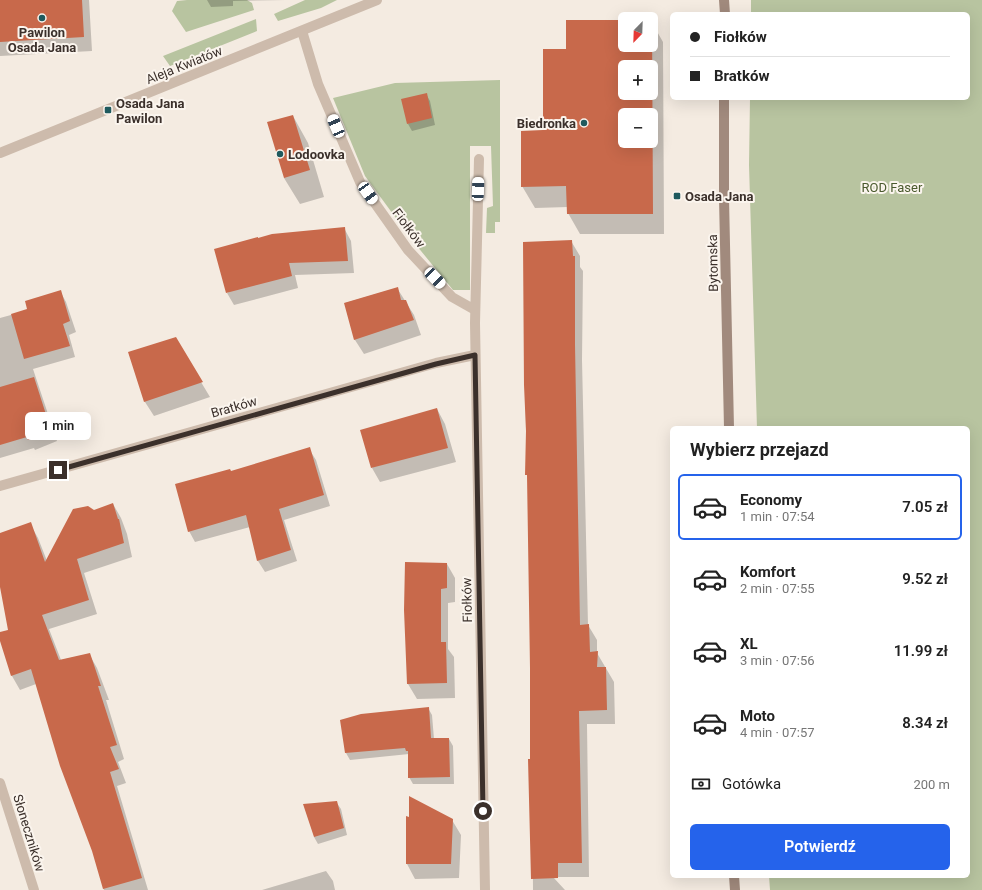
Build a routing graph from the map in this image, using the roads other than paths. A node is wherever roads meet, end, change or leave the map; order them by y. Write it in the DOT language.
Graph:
graph roads {
  1 [pos="376,0"];
  2 [pos="724,0"];
  3 [pos="724,12"];
  4 [pos="302,31"];
  5 [pos="724,100"];
  6 [pos="0,153"];
  7 [pos="479,159"];
  8 [pos="475,310"];
  9 [pos="475,355"];
  10 [pos="729,426"];
  11 [pos="0,486"];
  12 [pos="0,784"];
  13 [pos="734,878"];
  14 [pos="34,890"];
  15 [pos="485,890"];
  16 [pos="735,890"];
  1 -- 4 [label="street, Aleja Kwiatów"];
  2 -- 3 [label="street"];
  4 -- 6 [label="street, Aleja Kwiatów"];
  4 -- 8 [label="street, Fiołków"];
  5 -- 10 [label="street, Bytomska"];
  7 -- 8 [label="street, Fiołków"];
  8 -- 9 [label="street, Fiołków"];
  9 -- 11 [label="street, Bratków"];
  9 -- 15 [label="street, Fiołków"];
  12 -- 14 [label="street, Słoneczników"];
  13 -- 16 [label="street"];
}
